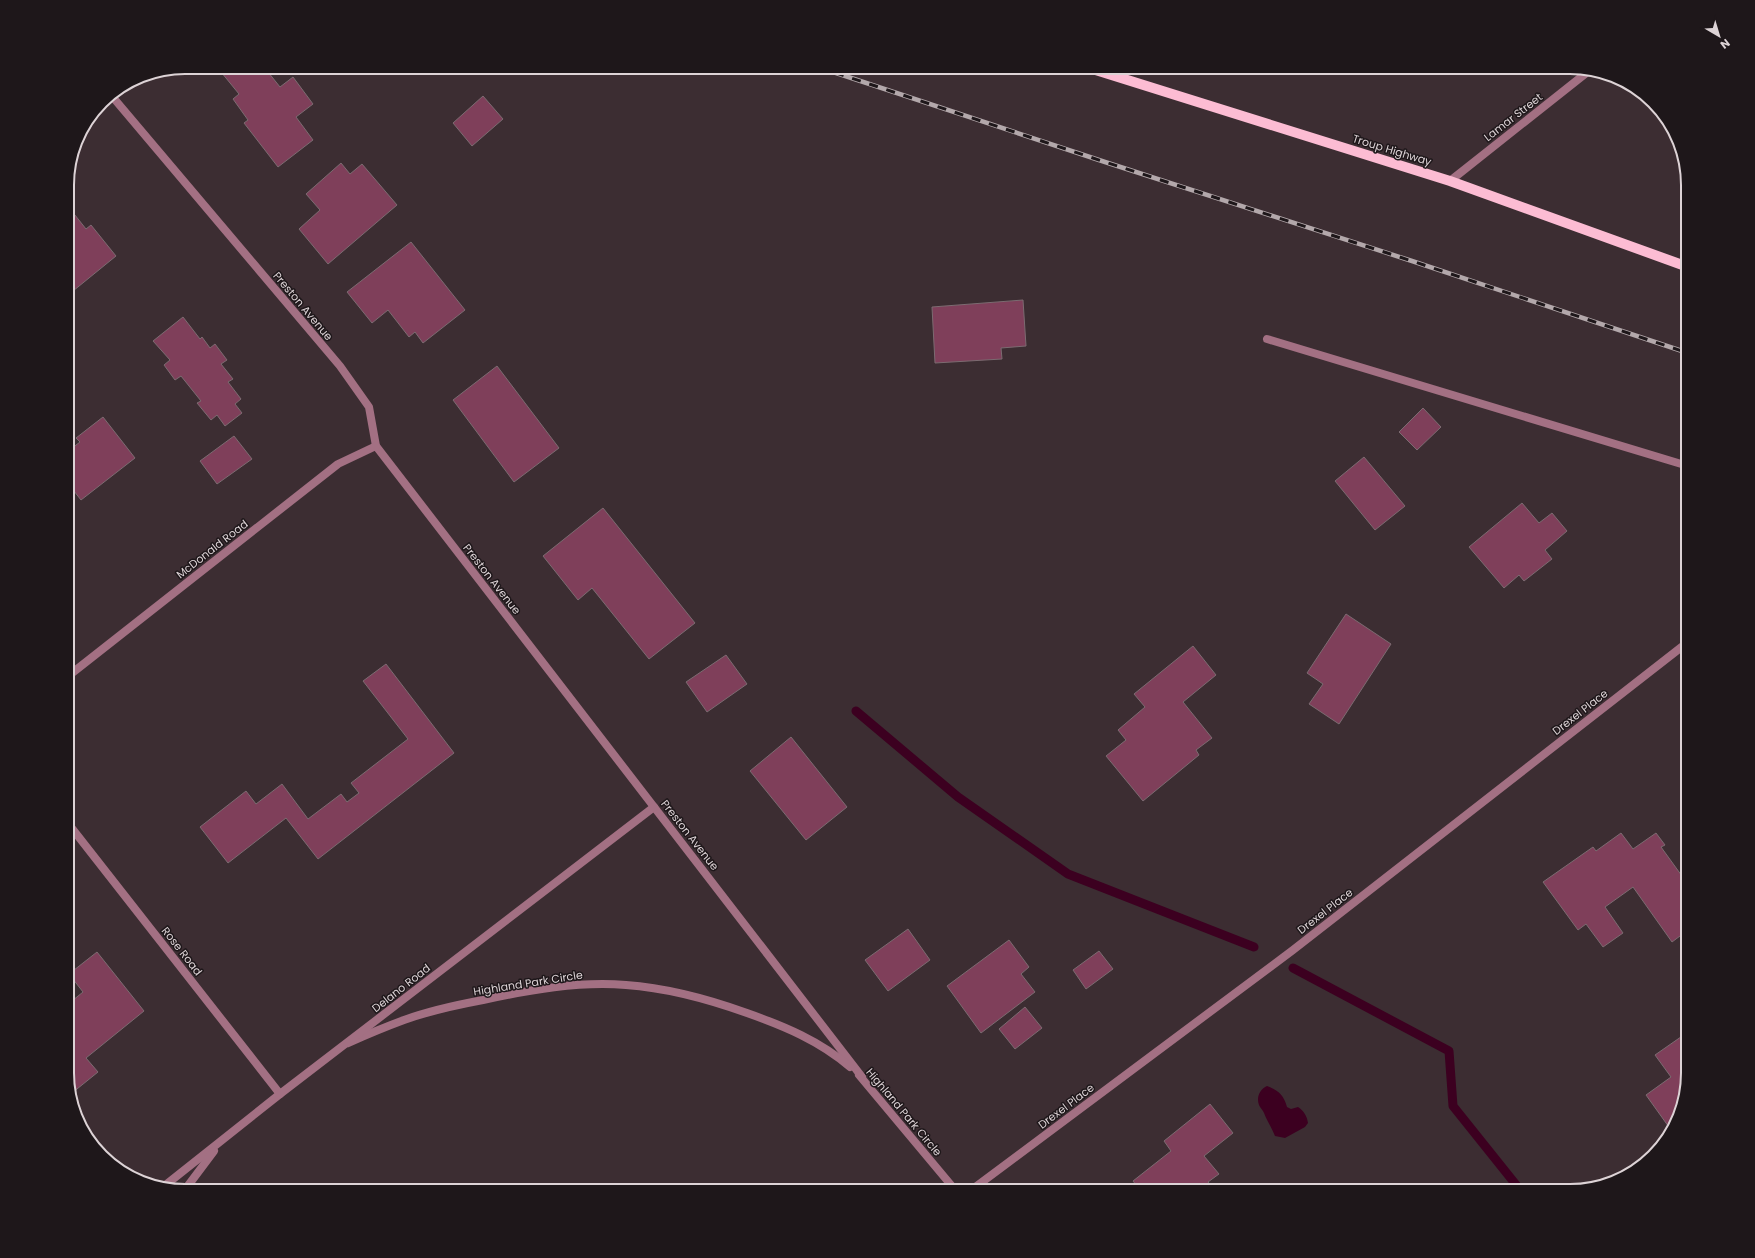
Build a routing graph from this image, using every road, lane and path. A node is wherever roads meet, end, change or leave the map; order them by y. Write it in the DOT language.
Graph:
graph roads {
  1 [pos="1108,74"];
  2 [pos="1584,75"];
  3 [pos="114,100"];
  4 [pos="1450,181"];
  5 [pos="1681,264"];
  6 [pos="1267,339"];
  7 [pos="376,446"];
  8 [pos="1681,464"];
  9 [pos="1681,647"];
  10 [pos="74,671"];
  11 [pos="654,807"];
  12 [pos="74,831"];
  13 [pos="348,1043"];
  14 [pos="862,1077"];
  15 [pos="280,1094"];
  16 [pos="222,1141"];
  17 [pos="168,1183"];
  18 [pos="189,1184"];
  19 [pos="950,1184"];
  20 [pos="979,1184"];
  1 -- 4 [label="main road, Troup Highway"];
  2 -- 4 [label="street, Lamar Street"];
  3 -- 7 [label="street, Preston Avenue"];
  4 -- 5 [label="main road, Troup Highway"];
  6 -- 8 [label="street"];
  7 -- 10 [label="street, McDonald Road"];
  7 -- 11 [label="street, Preston Avenue"];
  9 -- 20 [label="street, Drexel Place"];
  11 -- 13 [label="street, Delano Road"];
  11 -- 14 [label="street, Preston Avenue"];
  12 -- 15 [label="street, Rose Road"];
  13 -- 14 [label="street, Highland Park Circle"];
  13 -- 15 [label="street, Delano Road"];
  14 -- 19 [label="street, Highland Park Circle"];
  15 -- 16 [label="street, Delano Road"];
  16 -- 17 [label="street, Delano Road"];
  16 -- 18 [label="street"];
}
